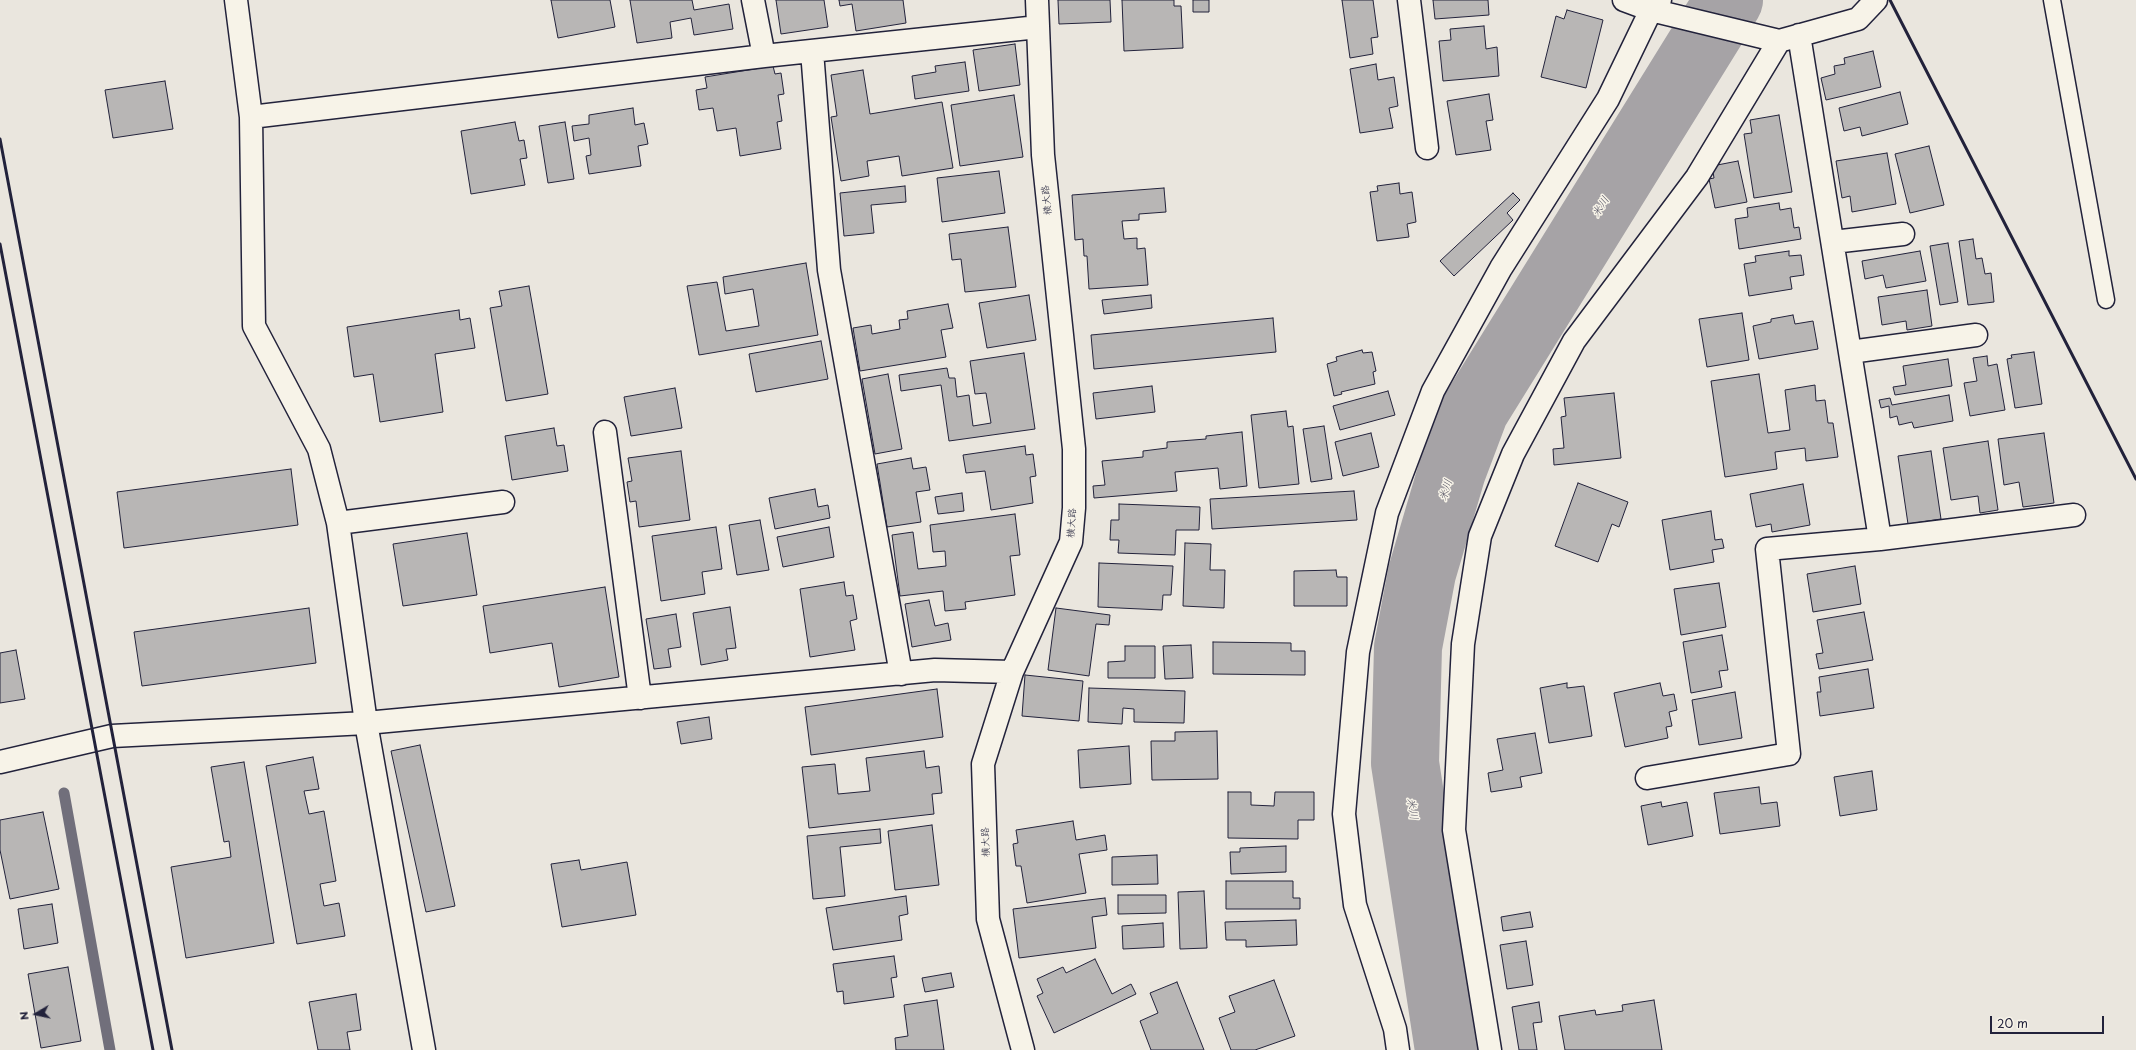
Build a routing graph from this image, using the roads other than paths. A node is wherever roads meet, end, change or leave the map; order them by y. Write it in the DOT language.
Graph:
graph roads {
  1 [pos="236,0"];
  2 [pos="753,0"];
  3 [pos="1037,0"];
  4 [pos="1409,0"];
  5 [pos="1624,0"];
  6 [pos="1876,0"];
  7 [pos="2052,0"];
  8 [pos="1660,8"];
  9 [pos="1038,27"];
  10 [pos="1782,38"];
  11 [pos="812,51"];
  12 [pos="764,56"];
  13 [pos="251,117"];
  14 [pos="1427,148"];
  15 [pos="1904,234"];
  16 [pos="1833,242"];
  17 [pos="2106,300"];
  18 [pos="1976,335"];
  19 [pos="1850,352"];
  20 [pos="605,432"];
  21 [pos="503,502"];
  22 [pos="2074,515"];
  23 [pos="338,523"];
  24 [pos="1880,539"];
  25 [pos="1012,672"];
  26 [pos="901,674"];
  27 [pos="640,698"];
  28 [pos="366,723"];
  29 [pos="0,762"];
  30 [pos="1647,778"];
  31 [pos="424,1050"];
  32 [pos="1023,1050"];
  33 [pos="1398,1050"];
  34 [pos="1490,1050"];
  1 -- 13 [label="street"];
  2 -- 12 [label="street"];
  3 -- 9 [label="street, 横大路"];
  4 -- 14 [label="street"];
  5 -- 8 [label="street"];
  6 -- 10 [label="street"];
  7 -- 17 [label="lane"];
  8 -- 10 [label="street"];
  8 -- 33 [label="street"];
  9 -- 11 [label="street"];
  9 -- 25 [label="street, 横大路"];
  10 -- 16 [label="street"];
  10 -- 34 [label="street"];
  11 -- 12 [label="street"];
  11 -- 26 [label="street"];
  12 -- 13 [label="street"];
  13 -- 23 [label="street"];
  15 -- 16 [label="street"];
  16 -- 19 [label="street"];
  18 -- 19 [label="street"];
  19 -- 24 [label="street"];
  20 -- 27 [label="street"];
  21 -- 23 [label="street"];
  22 -- 24 [label="street"];
  23 -- 28 [label="street"];
  24 -- 30 [label="street"];
  25 -- 26 [label="street"];
  25 -- 32 [label="street, 横大路"];
  26 -- 27 [label="street"];
  27 -- 28 [label="street"];
  28 -- 29 [label="street"];
  28 -- 31 [label="street"];
}
